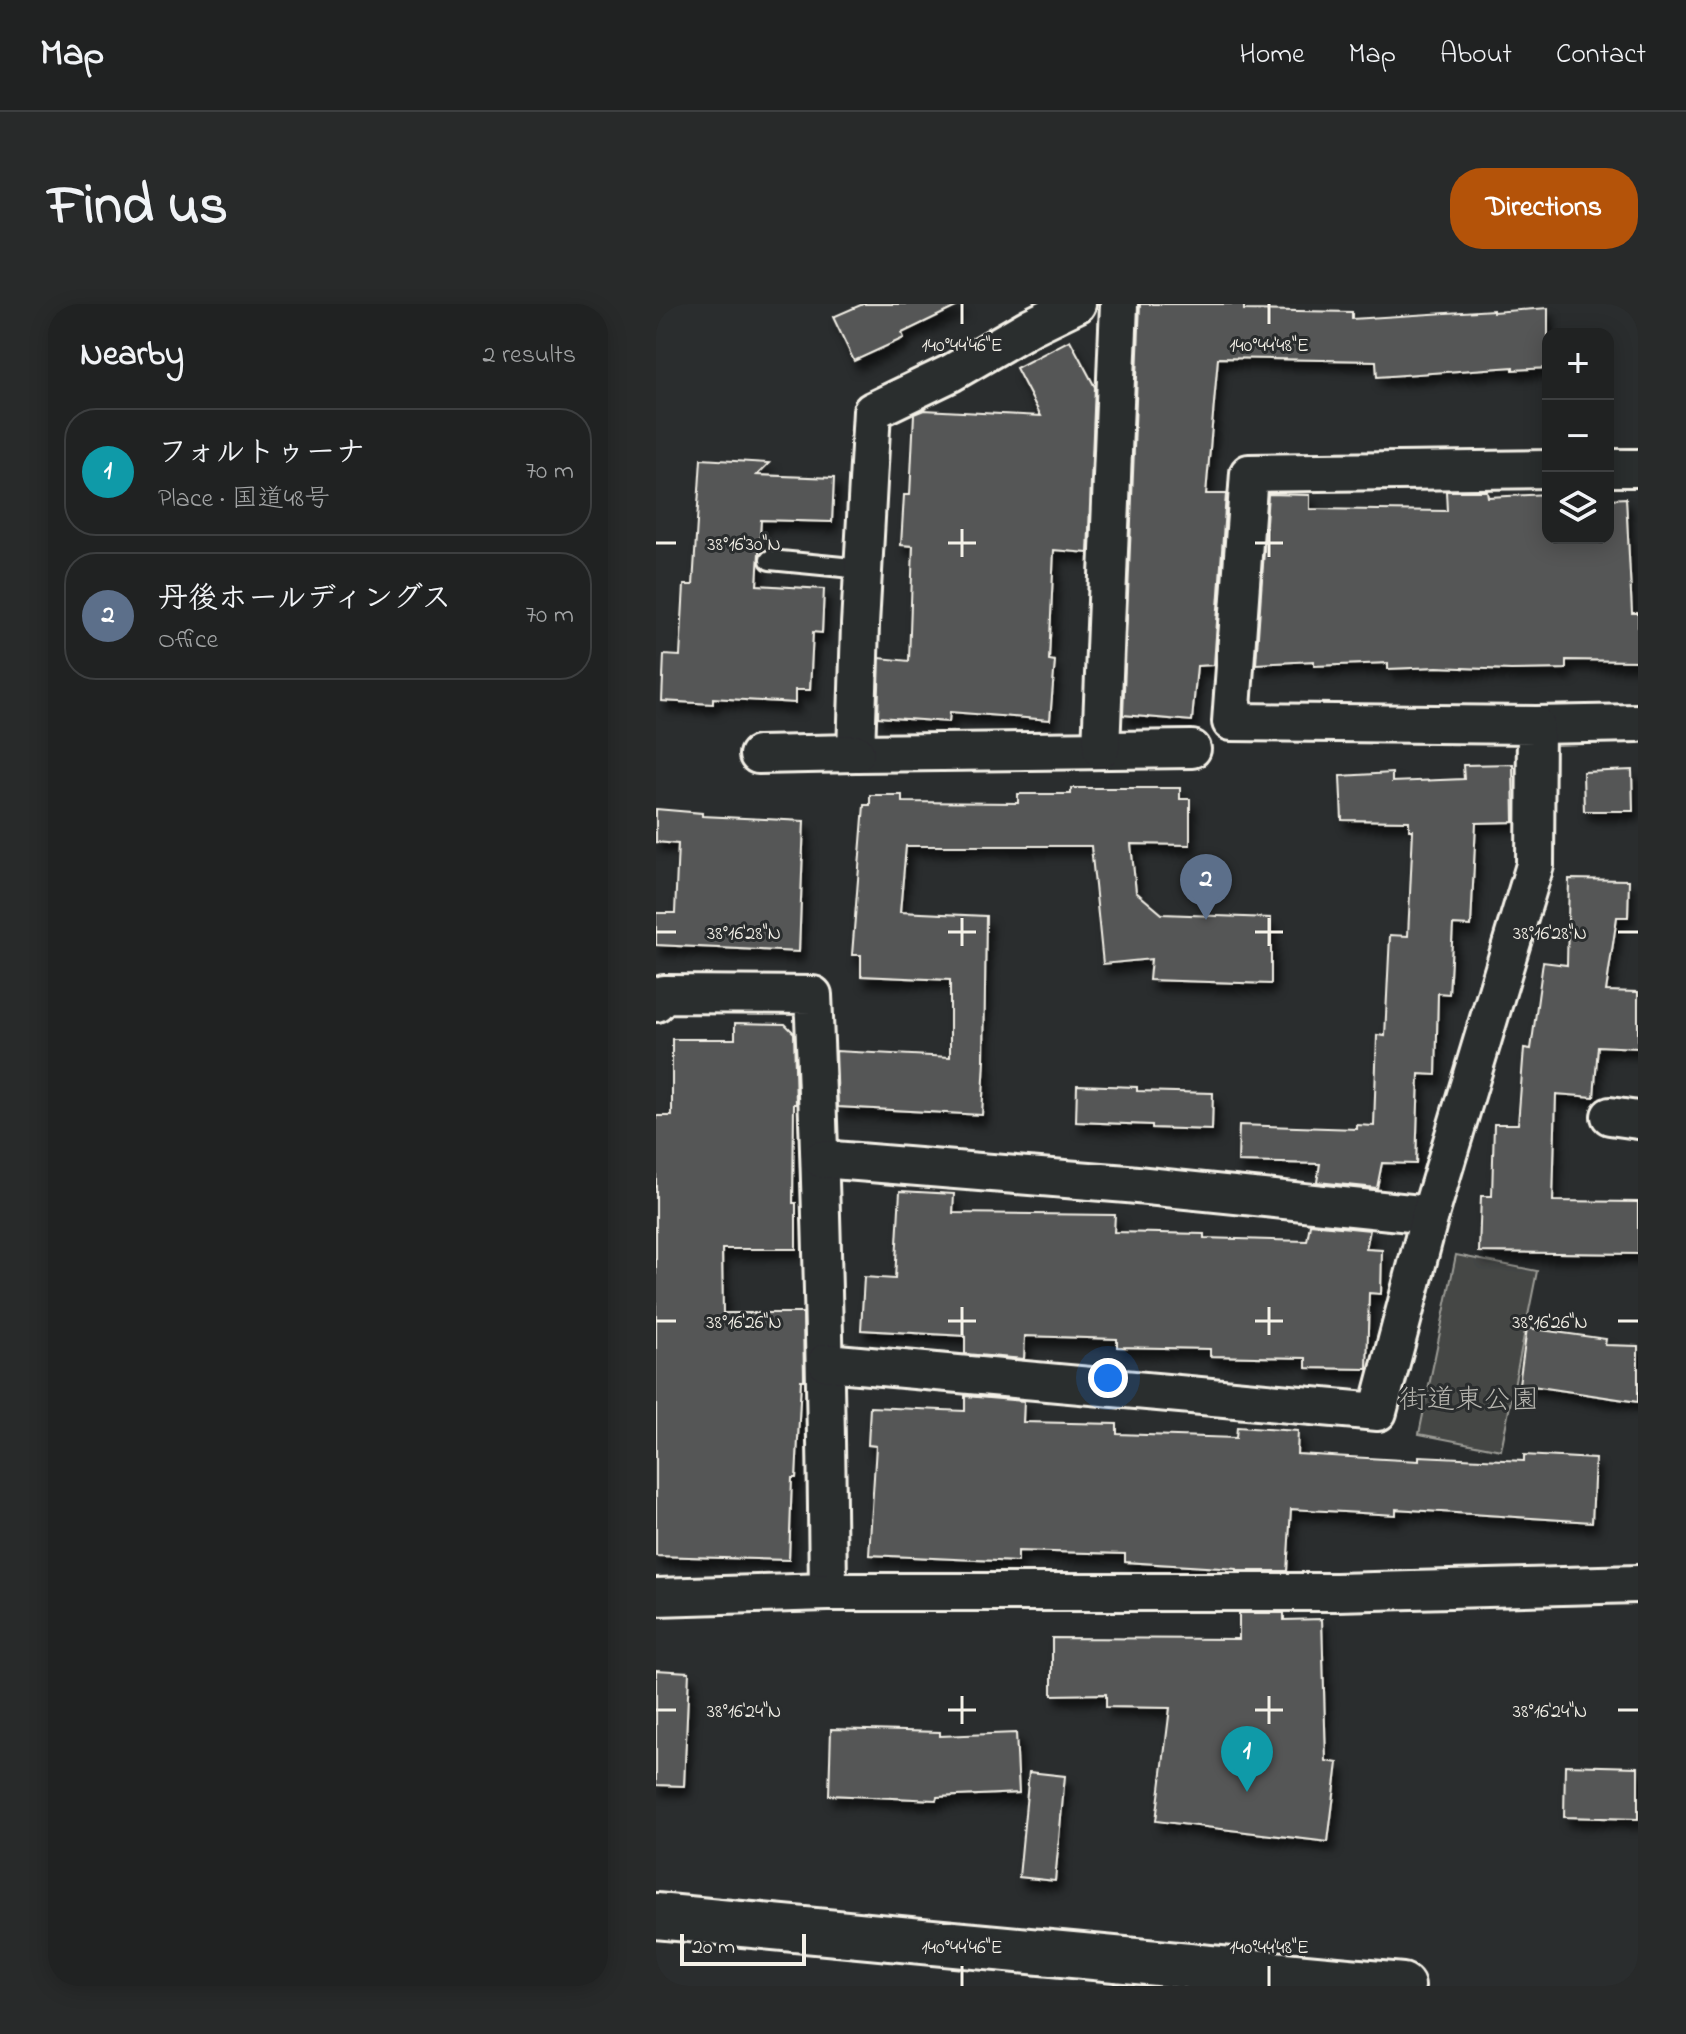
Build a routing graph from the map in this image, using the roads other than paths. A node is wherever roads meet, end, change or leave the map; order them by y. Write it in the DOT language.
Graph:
graph roads {
  1 [pos="1077,304"];
  2 [pos="1119,304"];
  3 [pos="1614,468"];
  4 [pos="1638,468"];
  5 [pos="1542,469"];
  6 [pos="770,560"];
  7 [pos="863,569"];
  8 [pos="1638,723"];
  9 [pos="1536,725"];
  10 [pos="1101,749"];
  11 [pos="1192,749"];
  12 [pos="856,753"];
  13 [pos="758,755"];
  14 [pos="656,1003"];
  15 [pos="821,1159"];
  16 [pos="1430,1215"];
  17 [pos="826,1362"];
  18 [pos="1638,1584"];
  19 [pos="828,1592"];
  20 [pos="656,1597"];
  21 [pos="656,1916"];
  22 [pos="1402,1986"];
  1 -- 7 [label="street"];
  2 -- 10 [label="street"];
  3 -- 4 [label="street"];
  5 -- 9 [label="street"];
  6 -- 7 [label="lane"];
  7 -- 12 [label="street"];
  8 -- 9 [label="street"];
  9 -- 16 [label="street"];
  10 -- 11 [label="street"];
  10 -- 12 [label="street"];
  12 -- 13 [label="street"];
  14 -- 15 [label="street"];
  15 -- 16 [label="street"];
  15 -- 17 [label="street"];
  16 -- 17 [label="street"];
  17 -- 19 [label="street"];
  18 -- 19 [label="street"];
  19 -- 20 [label="street"];
  21 -- 22 [label="highway"];
}
